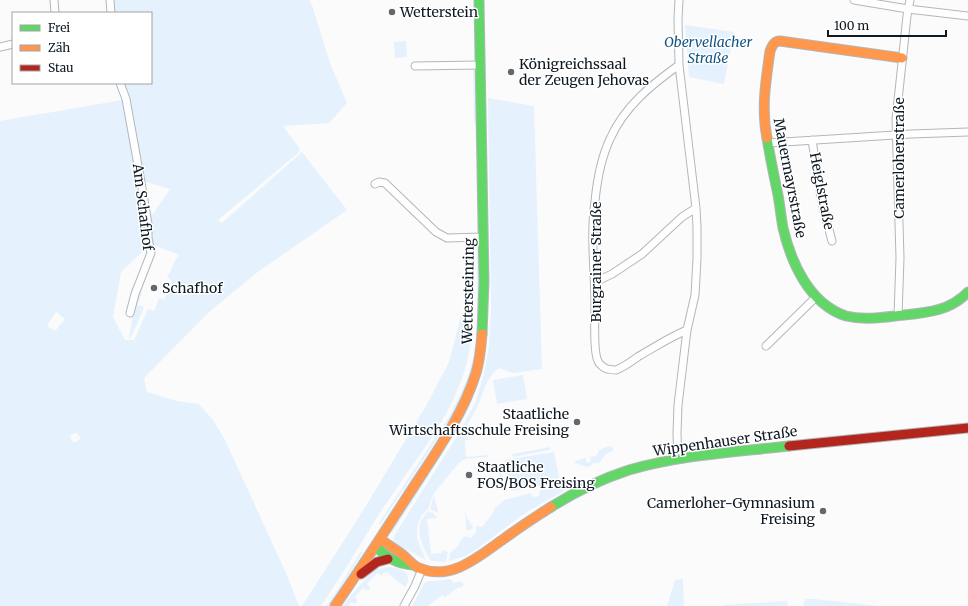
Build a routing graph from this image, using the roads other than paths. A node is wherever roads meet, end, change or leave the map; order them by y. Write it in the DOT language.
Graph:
graph roads {
  1 [pos="54,0"];
  2 [pos="110,0"];
  3 [pos="479,0"];
  4 [pos="679,0"];
  5 [pos="854,0"];
  6 [pos="910,0"];
  7 [pos="908,9"];
  8 [pos="55,12"];
  9 [pos="111,12"];
  10 [pos="968,16"];
  11 [pos="12,44"];
  12 [pos="0,47"];
  13 [pos="902,58"];
  14 [pos="480,65"];
  15 [pos="679,65"];
  16 [pos="415,66"];
  17 [pos="120,84"];
  18 [pos="968,132"];
  19 [pos="896,135"];
  20 [pos="812,140"];
  21 [pos="768,143"];
  22 [pos="375,184"];
  23 [pos="696,208"];
  24 [pos="483,237"];
  25 [pos="832,241"];
  26 [pos="595,282"];
  27 [pos="968,292"];
  28 [pos="816,297"];
  29 [pos="130,313"];
  30 [pos="898,316"];
  31 [pos="687,330"];
  32 [pos="766,346"];
  33 [pos="968,428"];
  34 [pos="678,459"];
  35 [pos="378,543"];
  36 [pos="388,559"];
  37 [pos="413,565"];
  38 [pos="422,569"];
  39 [pos="349,585"];
  40 [pos="335,606"];
  41 [pos="404,606"];
  1 -- 8 [label="street"];
  2 -- 9 [label="street"];
  3 -- 14 [label="street, Wettersteinring"];
  4 -- 15 [label="street"];
  5 -- 7 [label="street"];
  6 -- 7 [label="street, Camerloherstraße"];
  7 -- 10 [label="street"];
  7 -- 13 [label="street, Camerloherstraße"];
  11 -- 12 [label="street"];
  13 -- 19 [label="street, Camerloherstraße"];
  13 -- 21 [label="street, Mauermayrstraße"];
  14 -- 16 [label="street"];
  14 -- 24 [label="street, Wettersteinring"];
  15 -- 23 [label="street"];
  15 -- 26 [label="street, Burgrainer Straße"];
  17 -- 29 [label="street, Am Schafhof"];
  18 -- 19 [label="street, Heiglstraße"];
  19 -- 20 [label="street, Heiglstraße"];
  19 -- 30 [label="street, Camerloherstraße"];
  20 -- 21 [label="street, Heiglstraße"];
  20 -- 25 [label="street, Heiglstraße"];
  21 -- 28 [label="street, Mauermayrstraße"];
  22 -- 24 [label="street"];
  23 -- 26 [label="street"];
  23 -- 31 [label="street"];
  24 -- 35 [label="street, Wettersteinring"];
  26 -- 31 [label="street, Burgrainer Straße"];
  27 -- 30 [label="street, Mauermayrstraße"];
  28 -- 30 [label="street, Mauermayrstraße"];
  28 -- 32 [label="street"];
  31 -- 34 [label="street"];
  33 -- 34 [label="street, Wippenhauser Straße"];
  34 -- 38 [label="street, Wippenhauser Straße"];
  35 -- 36 [label="street"];
  35 -- 37 [label="street, Wippenhauser Straße"];
  35 -- 39 [label="street, Wettersteinring"];
  36 -- 37 [label="street"];
  36 -- 39 [label="street"];
  37 -- 38 [label="street, Wippenhauser Straße"];
  38 -- 41 [label="street"];
  39 -- 40 [label="street"];
}
